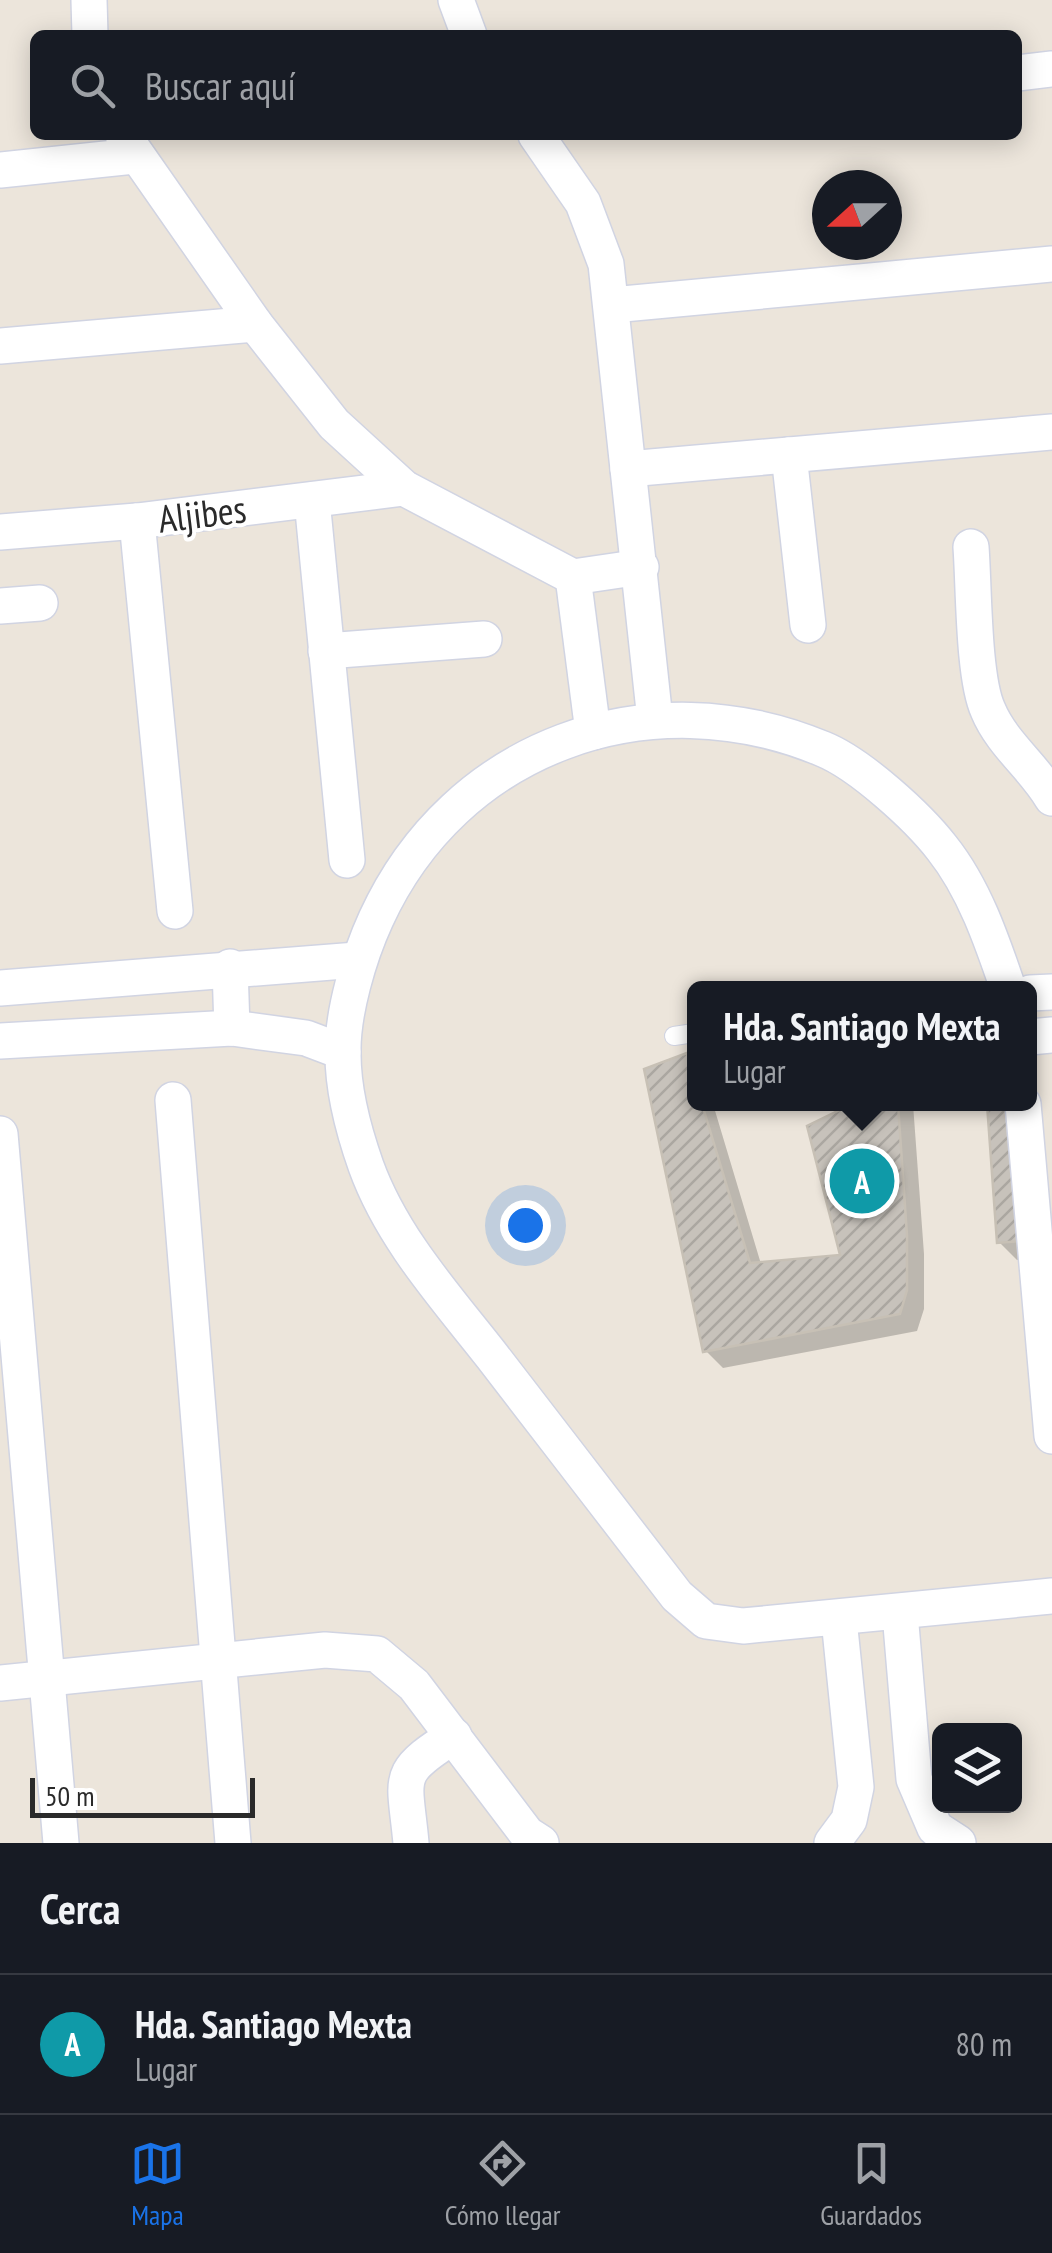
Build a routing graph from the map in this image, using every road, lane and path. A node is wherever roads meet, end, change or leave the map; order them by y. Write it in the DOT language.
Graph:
graph roads {
  1 [pos="89,0"];
  2 [pos="456,0"];
  3 [pos="90,30"];
  4 [pos="467,30"];
  5 [pos="1052,68"];
  6 [pos="1022,71"];
  7 [pos="541,140"];
  8 [pos="128,146"];
  9 [pos="0,170"];
  10 [pos="1052,264"];
  11 [pos="612,305"];
  12 [pos="255,324"];
  13 [pos="0,346"];
  14 [pos="1052,432"];
  15 [pos="789,454"];
  16 [pos="628,469"];
  17 [pos="404,488"];
  18 [pos="312,500"];
  19 [pos="137,521"];
  20 [pos="0,532"];
  21 [pos="971,547"];
  22 [pos="641,567"];
  23 [pos="573,577"];
  24 [pos="40,603"];
  25 [pos="0,606"];
  26 [pos="808,625"];
  27 [pos="484,639"];
  28 [pos="326,651"];
  29 [pos="655,720"];
  30 [pos="593,732"];
  31 [pos="1052,798"];
  32 [pos="347,860"];
  33 [pos="175,912"];
  34 [pos="357,960"];
  35 [pos="230,968"];
  36 [pos="1005,981"];
  37 [pos="0,988"];
  38 [pos="232,1028"];
  39 [pos="687,1035"];
  40 [pos="674,1036"];
  41 [pos="0,1042"];
  42 [pos="342,1052"];
  43 [pos="174,1100"];
  44 [pos="1024,1111"];
  45 [pos="0,1134"];
  46 [pos="1052,1436"];
  47 [pos="1052,1596"];
  48 [pos="900,1613"];
  49 [pos="839,1619"];
  50 [pos="216,1661"];
  51 [pos="47,1678"];
  52 [pos="0,1683"];
  53 [pos="454,1736"];
  54 [pos="61,1843"];
  55 [pos="233,1843"];
  56 [pos="411,1843"];
  57 [pos="540,1843"];
  58 [pos="832,1843"];
  59 [pos="958,1843"];
  1 -- 3 [label="street"];
  2 -- 4 [label="street"];
  5 -- 6 [label="street"];
  7 -- 11 [label="street"];
  8 -- 9 [label="street"];
  8 -- 12 [label="street"];
  10 -- 11 [label="street"];
  11 -- 16 [label="street"];
  12 -- 13 [label="street"];
  12 -- 17 [label="street"];
  14 -- 15 [label="street"];
  15 -- 16 [label="street"];
  15 -- 26 [label="street"];
  16 -- 22 [label="street"];
  17 -- 18 [label="street, Aljibes"];
  17 -- 23 [label="street"];
  18 -- 19 [label="street, Aljibes"];
  18 -- 28 [label="street"];
  19 -- 20 [label="street, Aljibes"];
  19 -- 33 [label="street"];
  21 -- 31 [label="street"];
  22 -- 23 [label="street"];
  22 -- 29 [label="street"];
  23 -- 30 [label="street"];
  24 -- 25 [label="street"];
  27 -- 28 [label="street"];
  28 -- 32 [label="street"];
  29 -- 30 [label="street"];
  29 -- 36 [label="street"];
  30 -- 34 [label="street"];
  34 -- 35 [label="street"];
  34 -- 42 [label="street"];
  35 -- 37 [label="street"];
  35 -- 38 [label="street"];
  38 -- 41 [label="street"];
  38 -- 42 [label="street"];
  39 -- 40 [label="lane"];
  42 -- 49 [label="street"];
  43 -- 50 [label="street"];
  44 -- 46 [label="street"];
  45 -- 51 [label="street"];
  47 -- 48 [label="street"];
  48 -- 49 [label="street"];
  48 -- 59 [label="street"];
  49 -- 58 [label="street"];
  50 -- 51 [label="street"];
  50 -- 53 [label="street"];
  50 -- 55 [label="street"];
  51 -- 52 [label="street"];
  51 -- 54 [label="street"];
  53 -- 56 [label="street"];
  53 -- 57 [label="street"];
}
